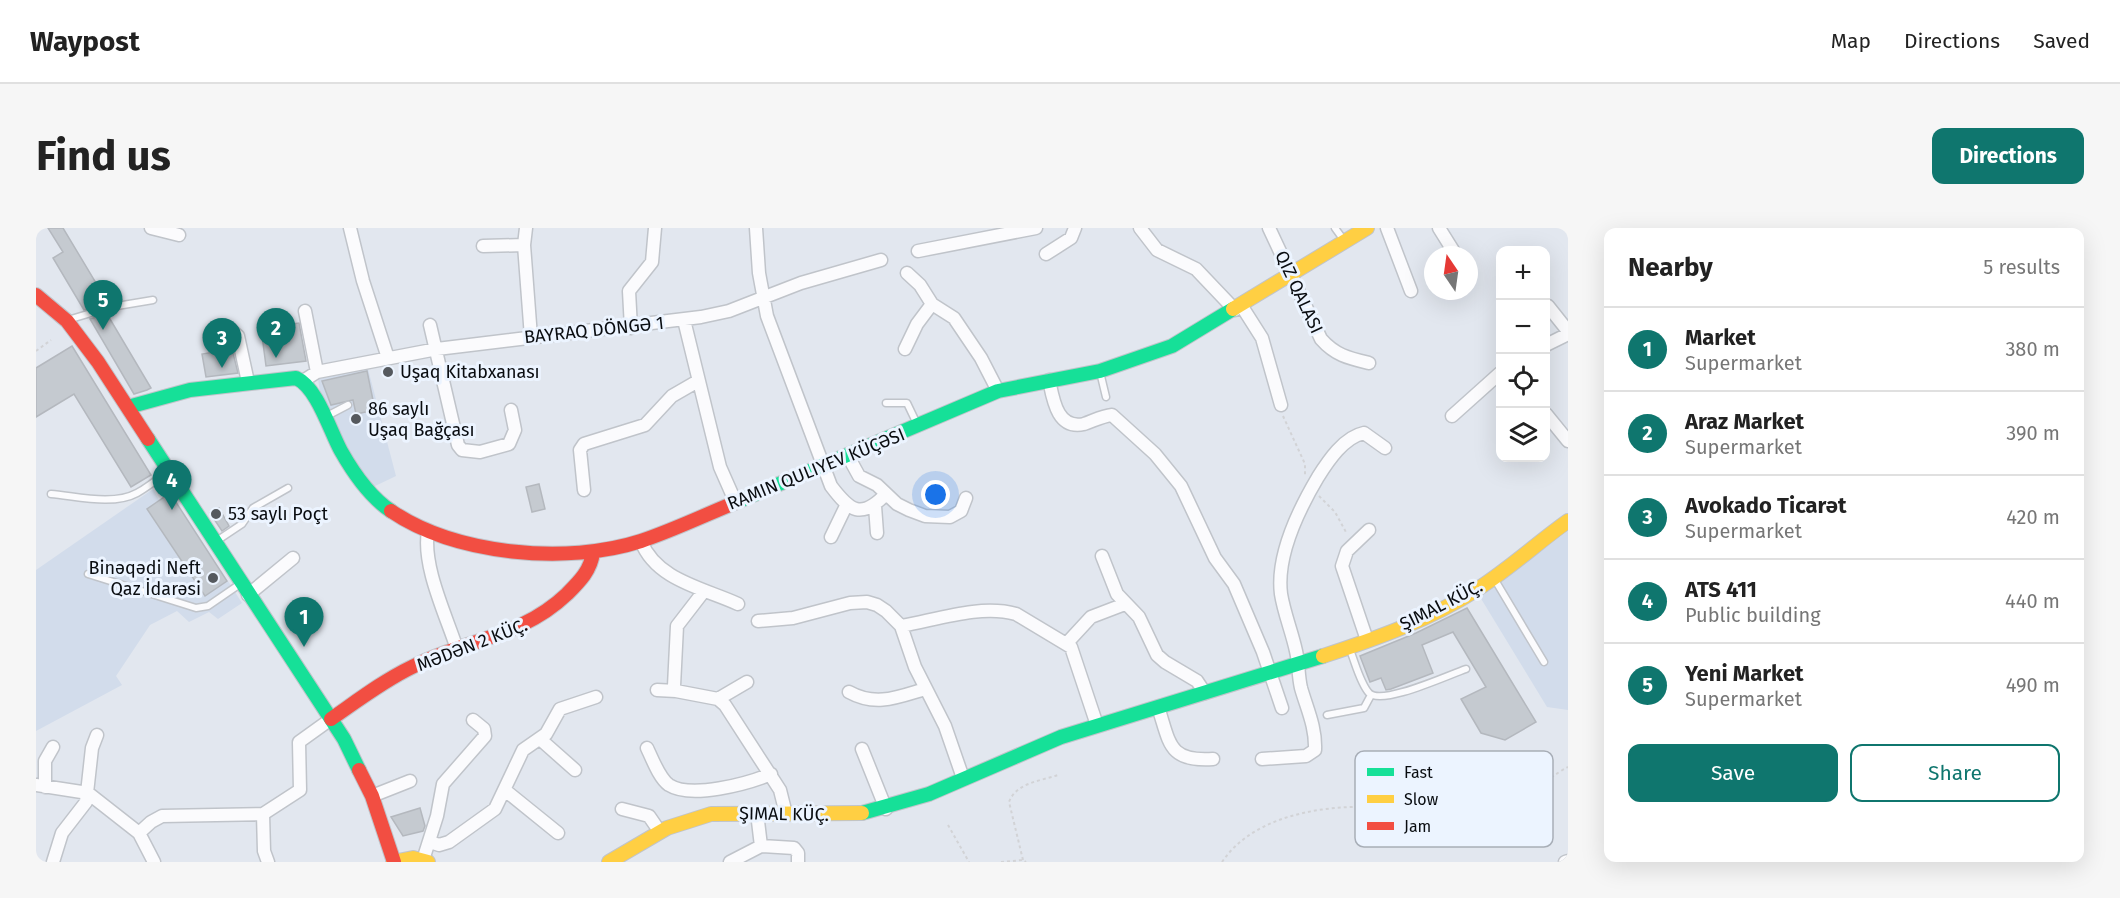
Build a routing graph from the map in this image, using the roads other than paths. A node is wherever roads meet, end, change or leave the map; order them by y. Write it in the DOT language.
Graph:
graph roads {
  1 [pos="151,228"];
  2 [pos="350,228"];
  3 [pos="526,228"];
  4 [pos="655,228"];
  5 [pos="756,228"];
  6 [pos="1036,228"];
  7 [pos="1075,228"];
  8 [pos="1140,228"];
  9 [pos="1269,228"];
  10 [pos="1335,228"];
  11 [pos="1367,228"];
  12 [pos="1386,228"];
  13 [pos="1439,228"];
  14 [pos="179,235"];
  15 [pos="1345,242"];
  16 [pos="524,245"];
  17 [pos="483,246"];
  18 [pos="1450,246"];
  19 [pos="918,251"];
  20 [pos="1046,254"];
  21 [pos="881,260"];
  22 [pos="907,273"];
  23 [pos="1291,275"];
  24 [pos="1411,291"];
  25 [pos="36,296"];
  26 [pos="764,299"];
  27 [pos="153,300"];
  28 [pos="932,304"];
  29 [pos="1238,307"];
  30 [pos="1550,309"];
  31 [pos="305,311"];
  32 [pos="684,320"];
  33 [pos="67,321"];
  34 [pos="430,325"];
  35 [pos="631,328"];
  36 [pos="1568,333"];
  37 [pos="210,335"];
  38 [pos="531,337"];
  39 [pos="1550,342"];
  40 [pos="437,349"];
  41 [pos="905,349"];
  42 [pos="388,358"];
  43 [pos="1369,363"];
  44 [pos="1100,371"];
  45 [pos="316,372"];
  46 [pos="1496,377"];
  47 [pos="1049,380"];
  48 [pos="303,381"];
  49 [pos="698,381"];
  50 [pos="248,382"];
  51 [pos="998,391"];
  52 [pos="1106,397"];
  53 [pos="886,403"];
  54 [pos="348,405"];
  55 [pos="1281,405"];
  56 [pos="128,407"];
  57 [pos="511,410"];
  58 [pos="1452,416"];
  59 [pos="324,417"];
  60 [pos="1550,420"];
  61 [pos="918,427"];
  62 [pos="1568,441"];
  63 [pos="1385,448"];
  64 [pos="848,456"];
  65 [pos="823,466"];
  66 [pos="169,471"];
  67 [pos="288,488"];
  68 [pos="584,490"];
  69 [pos="51,494"];
  70 [pos="886,494"];
  71 [pos="966,498"];
  72 [pos="735,501"];
  73 [pos="846,506"];
  74 [pos="874,506"];
  75 [pos="1568,520"];
  76 [pos="1369,530"];
  77 [pos="428,531"];
  78 [pos="877,533"];
  79 [pos="831,537"];
  80 [pos="641,541"];
  81 [pos="215,542"];
  82 [pos="593,552"];
  83 [pos="1102,556"];
  84 [pos="293,558"];
  85 [pos="87,574"];
  86 [pos="1494,578"];
  87 [pos="244,589"];
  88 [pos="705,591"];
  89 [pos="738,604"];
  90 [pos="1125,604"];
  91 [pos="758,621"];
  92 [pos="901,626"];
  93 [pos="1367,640"];
  94 [pos="1067,643"];
  95 [pos="1349,646"];
  96 [pos="457,649"];
  97 [pos="1544,662"];
  98 [pos="1299,663"];
  99 [pos="1466,669"];
  100 [pos="1270,674"];
  101 [pos="747,681"];
  102 [pos="926,689"];
  103 [pos="657,690"];
  104 [pos="676,691"];
  105 [pos="849,692"];
  106 [pos="1205,693"];
  107 [pos="1371,695"];
  108 [pos="596,697"];
  109 [pos="718,699"];
  110 [pos="1158,707"];
  111 [pos="1282,708"];
  112 [pos="1327,715"];
  113 [pos="331,719"];
  114 [pos="473,720"];
  115 [pos="1097,725"];
  116 [pos="97,735"];
  117 [pos="540,740"];
  118 [pos="53,747"];
  119 [pos="647,748"];
  120 [pos="862,749"];
  121 [pos="1213,759"];
  122 [pos="1262,759"];
  123 [pos="574,770"];
  124 [pos="771,774"];
  125 [pos="963,778"];
  126 [pos="410,782"];
  127 [pos="41,786"];
  128 [pos="506,791"];
  129 [pos="88,793"];
  130 [pos="372,796"];
  131 [pos="622,809"];
  132 [pos="886,809"];
  133 [pos="757,813"];
  134 [pos="263,814"];
  135 [pos="786,814"];
  136 [pos="660,832"];
  137 [pos="139,833"];
  138 [pos="558,833"];
  139 [pos="430,842"];
  140 [pos="761,846"];
  141 [pos="426,861"];
  142 [pos="53,862"];
  143 [pos="154,862"];
  144 [pos="268,862"];
  145 [pos="394,862"];
  146 [pos="609,862"];
  147 [pos="730,862"];
  148 [pos="798,862"];
  1 -- 14 [label="street"];
  2 -- 42 [label="street"];
  3 -- 16 [label="street"];
  4 -- 35 [label="street"];
  5 -- 26 [label="street"];
  6 -- 19 [label="street"];
  7 -- 20 [label="street"];
  8 -- 29 [label="street"];
  9 -- 23 [label="street"];
  10 -- 15 [label="lane"];
  11 -- 15 [label="street, RAMIN QULIYEV KÜÇƏSI"];
  12 -- 24 [label="street"];
  13 -- 18 [label="street"];
  15 -- 23 [label="street, RAMIN QULIYEV KÜÇƏSI"];
  16 -- 17 [label="street"];
  16 -- 38 [label="street"];
  21 -- 26 [label="street, BAYRAQ DÖNGƏ 1"];
  22 -- 28 [label="street"];
  23 -- 29 [label="street, RAMIN QULIYEV KÜÇƏSI"];
  23 -- 43 [label="street"];
  25 -- 33 [label="street"];
  26 -- 32 [label="street, BAYRAQ DÖNGƏ 1"];
  26 -- 65 [label="street"];
  27 -- 33 [label="lane"];
  28 -- 41 [label="street"];
  28 -- 51 [label="street"];
  29 -- 44 [label="street, RAMIN QULIYEV KÜÇƏSI"];
  29 -- 55 [label="street"];
  30 -- 36 [label="street"];
  31 -- 45 [label="street"];
  32 -- 35 [label="street, BAYRAQ DÖNGƏ 1"];
  32 -- 49 [label="street"];
  33 -- 56 [label="street"];
  34 -- 40 [label="street"];
  35 -- 38 [label="street, BAYRAQ DÖNGƏ 1"];
  36 -- 39 [label="street"];
  37 -- 50 [label="street"];
  38 -- 40 [label="street, BAYRAQ DÖNGƏ 1"];
  40 -- 42 [label="street, BAYRAQ DÖNGƏ 1"];
  40 -- 57 [label="street"];
  42 -- 45 [label="street, BAYRAQ DÖNGƏ 1"];
  44 -- 47 [label="street, RAMIN QULIYEV KÜÇƏSI"];
  44 -- 52 [label="lane"];
  45 -- 48 [label="street, BAYRAQ DÖNGƏ 1"];
  46 -- 58 [label="street"];
  47 -- 51 [label="street, RAMIN QULIYEV KÜÇƏSI"];
  47 -- 100 [label="street"];
  48 -- 50 [label="street"];
  48 -- 59 [label="street, RAMIN QULIYEV KÜÇƏSI"];
  49 -- 68 [label="street"];
  49 -- 72 [label="street"];
  50 -- 56 [label="street"];
  51 -- 61 [label="street, RAMIN QULIYEV KÜÇƏSI"];
  53 -- 61 [label="lane"];
  54 -- 59 [label="lane"];
  56 -- 66 [label="street"];
  59 -- 77 [label="street, RAMIN QULIYEV KÜÇƏSI"];
  60 -- 62 [label="street"];
  61 -- 64 [label="street, RAMIN QULIYEV KÜÇƏSI"];
  63 -- 98 [label="street"];
  64 -- 65 [label="street, RAMIN QULIYEV KÜÇƏSI"];
  64 -- 70 [label="street"];
  65 -- 72 [label="street, RAMIN QULIYEV KÜÇƏSI"];
  65 -- 73 [label="street"];
  66 -- 69 [label="lane"];
  66 -- 81 [label="street"];
  67 -- 81 [label="lane"];
  70 -- 71 [label="street"];
  70 -- 74 [label="street"];
  72 -- 80 [label="street, RAMIN QULIYEV KÜÇƏSI"];
  73 -- 74 [label="street"];
  73 -- 79 [label="street"];
  74 -- 78 [label="street"];
  75 -- 86 [label="street, ŞIMAL KÜÇ."];
  76 -- 93 [label="street"];
  77 -- 82 [label="street, RAMIN QULIYEV KÜÇƏSI"];
  77 -- 96 [label="street"];
  80 -- 82 [label="street, RAMIN QULIYEV KÜÇƏSI"];
  80 -- 88 [label="street"];
  81 -- 87 [label="street"];
  82 -- 96 [label="street, MƏDƏN 2 KÜÇ."];
  83 -- 90 [label="street"];
  84 -- 87 [label="street"];
  85 -- 87 [label="lane"];
  86 -- 93 [label="street, ŞIMAL KÜÇ."];
  86 -- 97 [label="lane"];
  87 -- 113 [label="street"];
  88 -- 89 [label="street"];
  88 -- 104 [label="street"];
  90 -- 94 [label="street"];
  90 -- 106 [label="street"];
  91 -- 92 [label="street"];
  92 -- 94 [label="street"];
  92 -- 102 [label="street"];
  93 -- 95 [label="street, ŞIMAL KÜÇ."];
  94 -- 115 [label="street"];
  95 -- 98 [label="street, ŞIMAL KÜÇ."];
  95 -- 107 [label="lane"];
  96 -- 113 [label="street, MƏDƏN 2 KÜÇ."];
  98 -- 100 [label="street, ŞIMAL KÜÇ."];
  98 -- 122 [label="street"];
  99 -- 107 [label="lane"];
  100 -- 106 [label="street, ŞIMAL KÜÇ."];
  100 -- 111 [label="street"];
  101 -- 109 [label="street"];
  102 -- 105 [label="street"];
  102 -- 125 [label="street"];
  103 -- 104 [label="street"];
  104 -- 109 [label="street"];
  106 -- 110 [label="street, ŞIMAL KÜÇ."];
  107 -- 112 [label="lane"];
  108 -- 117 [label="street"];
  109 -- 124 [label="street"];
  110 -- 115 [label="street, ŞIMAL KÜÇ."];
  110 -- 121 [label="street"];
  113 -- 130 [label="street"];
  113 -- 134 [label="street"];
  114 -- 139 [label="street"];
  115 -- 125 [label="street, ŞIMAL KÜÇ."];
  116 -- 129 [label="street"];
  117 -- 123 [label="street"];
  117 -- 128 [label="street"];
  118 -- 127 [label="street"];
  119 -- 124 [label="street"];
  120 -- 132 [label="street"];
  124 -- 135 [label="street"];
  125 -- 132 [label="street, ŞIMAL KÜÇ."];
  126 -- 130 [label="street"];
  127 -- 129 [label="street"];
  128 -- 138 [label="street"];
  128 -- 139 [label="street"];
  129 -- 137 [label="street"];
  129 -- 142 [label="street"];
  130 -- 145 [label="street"];
  131 -- 136 [label="street"];
  132 -- 135 [label="street, ŞIMAL KÜÇ."];
  133 -- 135 [label="street, ŞIMAL KÜÇ."];
  133 -- 136 [label="street, ŞIMAL KÜÇ."];
  133 -- 140 [label="street"];
  134 -- 137 [label="street"];
  134 -- 144 [label="street"];
  136 -- 146 [label="street, ŞIMAL KÜÇ."];
  137 -- 143 [label="street"];
  139 -- 141 [label="street"];
  140 -- 147 [label="street"];
  140 -- 148 [label="street"];
  141 -- 145 [label="street"];
}
